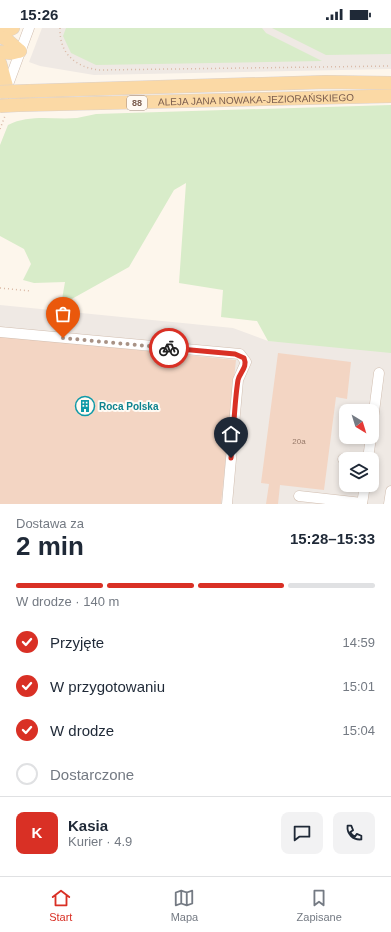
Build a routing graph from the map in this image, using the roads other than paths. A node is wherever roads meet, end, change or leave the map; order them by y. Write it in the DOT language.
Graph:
graph roads {
  1 [pos="13,28"];
  2 [pos="29,28"];
  3 [pos="0,36"];
  4 [pos="20,51"];
  5 [pos="0,52"];
  6 [pos="0,63"];
  7 [pos="391,83"];
  8 [pos="4,90"];
  9 [pos="391,96"];
  10 [pos="0,106"];
  11 [pos="0,332"];
  12 [pos="379,373"];
  13 [pos="375,404"];
  14 [pos="391,491"];
  15 [pos="364,492"];
  16 [pos="300,496"];
  17 [pos="227,504"];
  18 [pos="362,504"];
  19 [pos="389,504"];
  1 -- 3 [label="main road"];
  2 -- 4 [label="street"];
  3 -- 4 [label="main road"];
  4 -- 5 [label="main road"];
  4 -- 8 [label="street"];
  6 -- 8 [label="main road"];
  7 -- 8 [label="main road, bridge"];
  8 -- 10 [label="street"];
  9 -- 10 [label="main road, ALEJA JANA NOWAKA-JEZIORAŃSKIEGO / 88, bridge"];
  11 -- 17 [label="street"];
  12 -- 13 [label="street"];
  14 -- 19 [label="street"];
  15 -- 18 [label="street"];
  16 -- 18 [label="street"];
}
